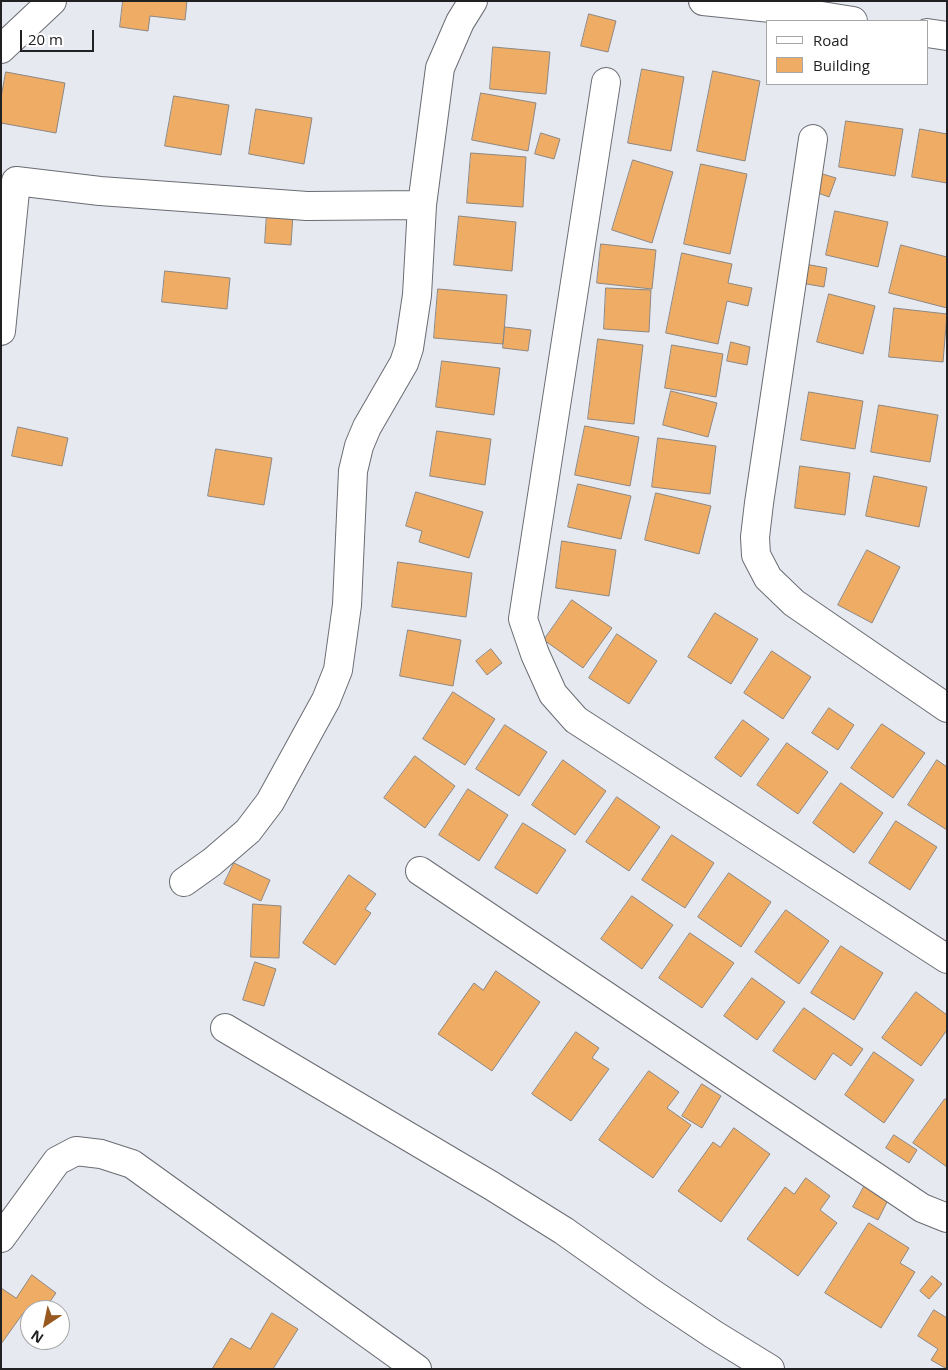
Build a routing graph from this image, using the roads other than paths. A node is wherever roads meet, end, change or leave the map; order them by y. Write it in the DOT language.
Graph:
graph roads {
  1 [pos="52,1"];
  2 [pos="473,1"];
  3 [pos="703,1"];
  4 [pos="771,5"];
  5 [pos="848,20"];
  6 [pos="928,33"];
  7 [pos="947,36"];
  8 [pos="1,49"];
  9 [pos="606,82"];
  10 [pos="813,139"];
  11 [pos="9,183"];
  12 [pos="422,205"];
  13 [pos="1,332"];
  14 [pos="947,708"];
  15 [pos="420,871"];
  16 [pos="184,882"];
  17 [pos="947,959"];
  18 [pos="225,1028"];
  19 [pos="947,1218"];
  20 [pos="1,1238"];
  21 [pos="417,1369"];
  22 [pos="770,1369"];
  1 -- 8 [label="street"];
  2 -- 12 [label="street"];
  3 -- 4 [label="street"];
  4 -- 5 [label="street"];
  6 -- 7 [label="street"];
  9 -- 17 [label="street"];
  10 -- 14 [label="street"];
  11 -- 12 [label="street"];
  11 -- 13 [label="street"];
  12 -- 16 [label="street"];
  15 -- 19 [label="street"];
  18 -- 22 [label="street"];
  20 -- 21 [label="street"];
}
